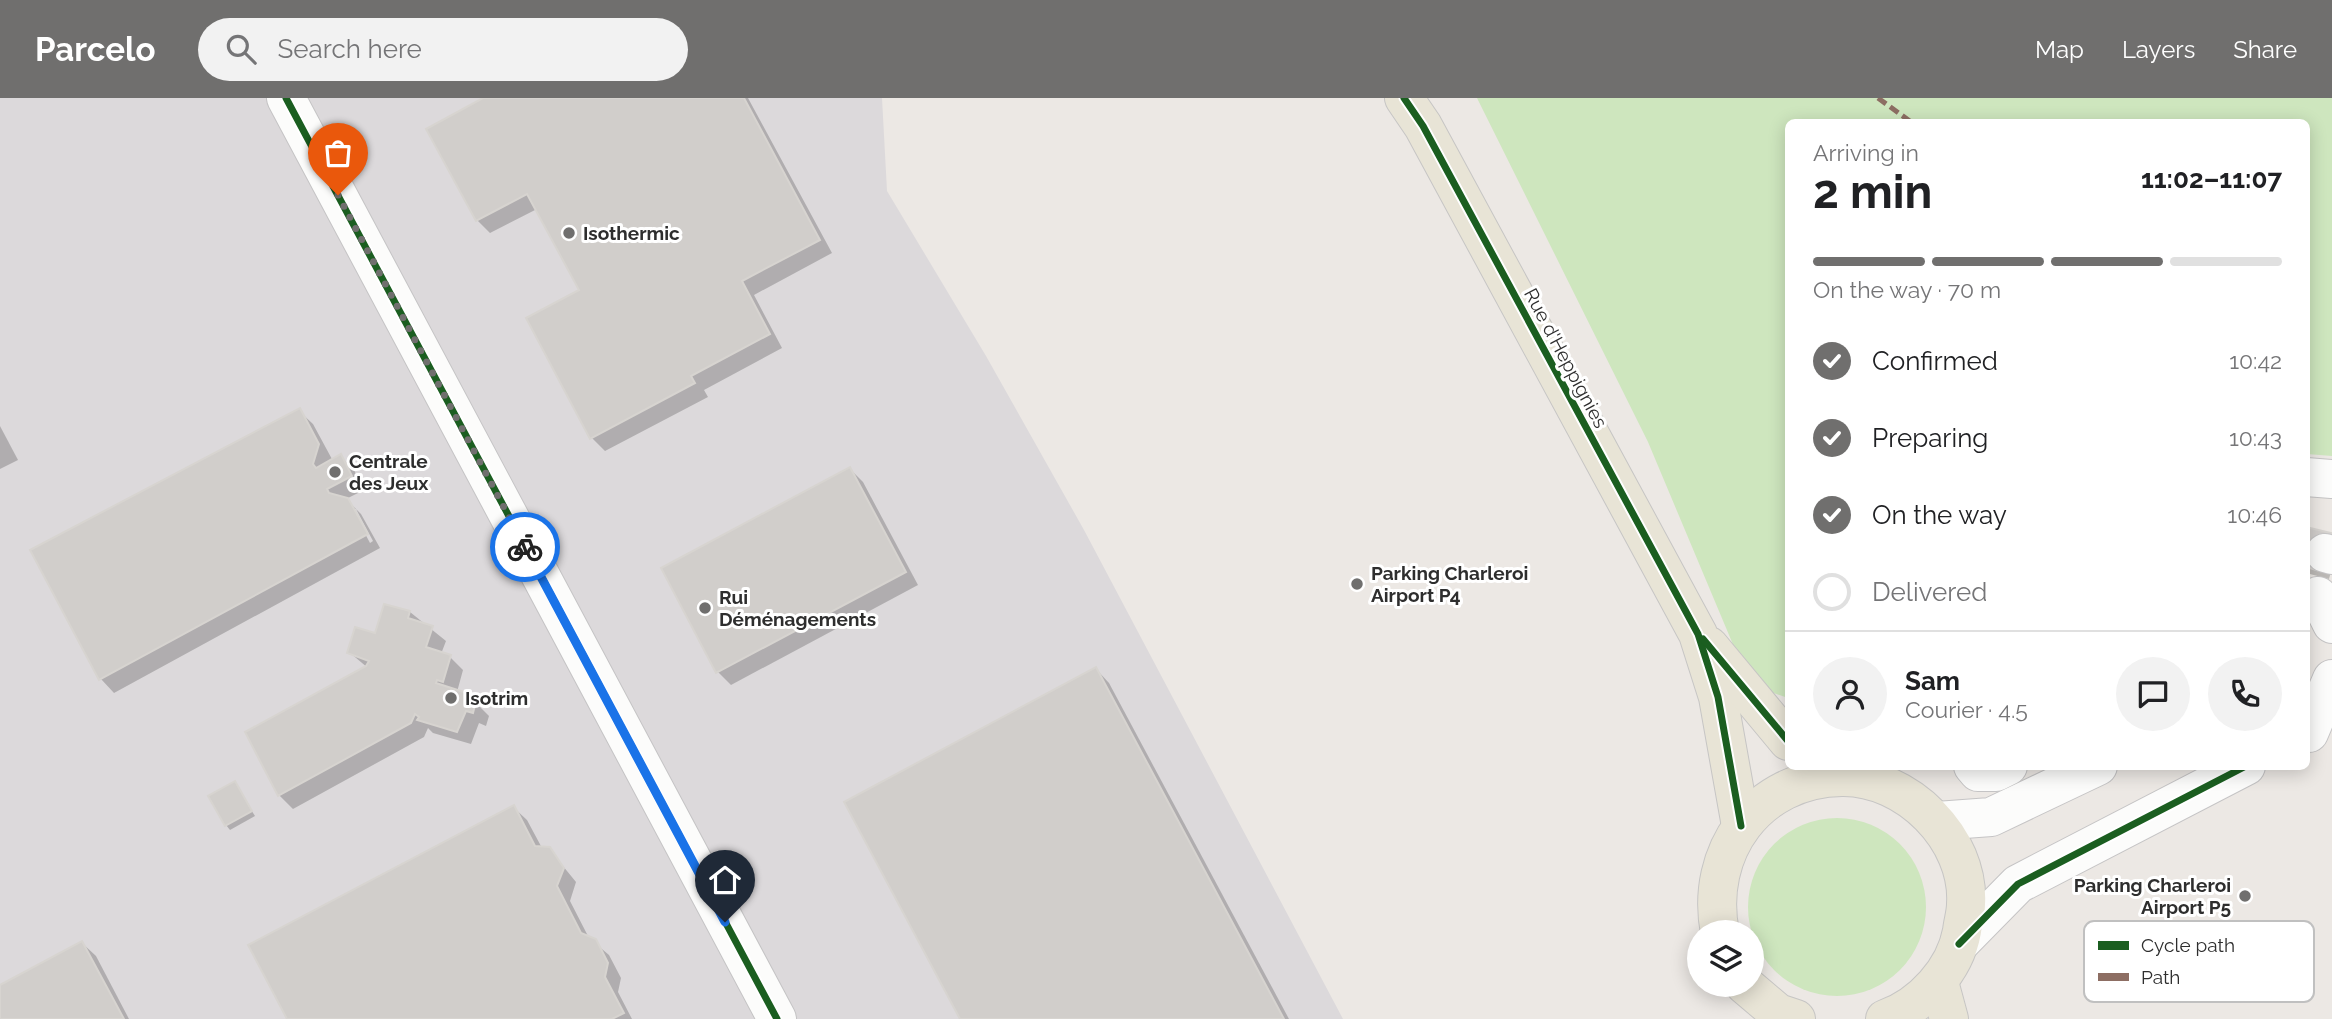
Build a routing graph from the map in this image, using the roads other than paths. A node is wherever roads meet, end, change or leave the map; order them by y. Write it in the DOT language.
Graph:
graph roads {
  1 [pos="286,98"];
  2 [pos="1404,98"];
  3 [pos="2310,477"];
  4 [pos="2332,479"];
  5 [pos="1698,634"];
  6 [pos="2332,654"];
  7 [pos="2310,665"];
  8 [pos="2332,679"];
  9 [pos="2316,730"];
  10 [pos="1785,737"];
  11 [pos="1976,770"];
  12 [pos="2000,770"];
  13 [pos="2090,770"];
  14 [pos="2238,770"];
  15 [pos="1852,772"];
  16 [pos="1937,821"];
  17 [pos="1741,826"];
  18 [pos="1718,920"];
  19 [pos="1959,944"];
  20 [pos="1939,982"];
  21 [pos="1759,997"];
  22 [pos="777,1019"];
  23 [pos="1796,1019"];
  24 [pos="1885,1019"];
  25 [pos="1949,1019"];
  1 -- 22 [label="street"];
  2 -- 5 [label="main road, Rue d'Heppignies"];
  3 -- 4 [label="street"];
  5 -- 10 [label="main road, Rue d'Heppignies"];
  5 -- 17 [label="main road, Rue d'Heppignies"];
  6 -- 7 [label="street"];
  8 -- 9 [label="street"];
  11 -- 12 [label="street"];
  13 -- 16 [label="street"];
  14 -- 19 [label="street"];
  15 -- 16 [label="main road"];
  15 -- 17 [label="main road"];
  16 -- 19 [label="main road"];
  17 -- 18 [label="main road"];
  19 -- 20 [label="main road"];
  20 -- 24 [label="main road"];
  20 -- 25 [label="main road"];
  21 -- 23 [label="main road"];
}
